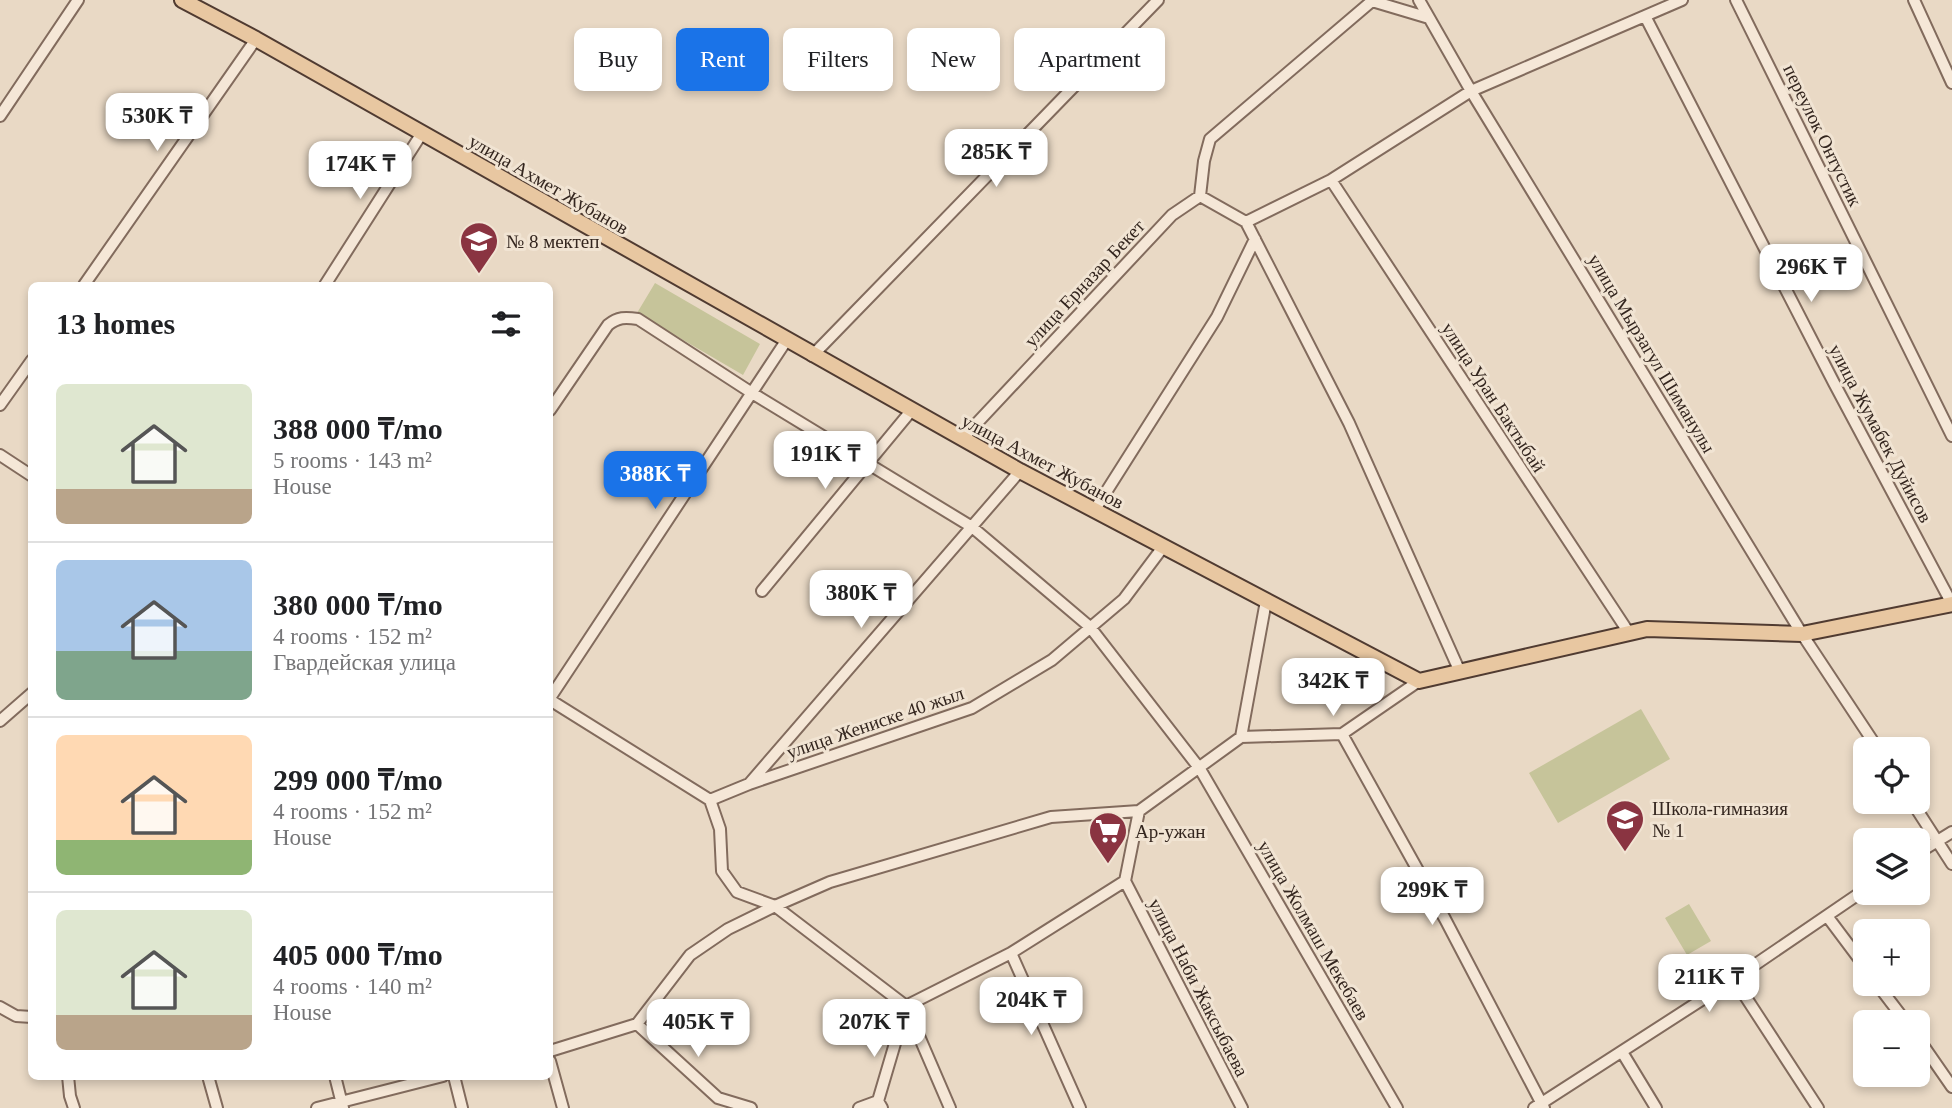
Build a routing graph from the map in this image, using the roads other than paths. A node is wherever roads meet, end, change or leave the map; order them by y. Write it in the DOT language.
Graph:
graph roads {
  1 [pos="78,0"];
  2 [pos="182,0"];
  3 [pos="1158,0"];
  4 [pos="1419,0"];
  5 [pos="1682,0"];
  6 [pos="1736,0"];
  7 [pos="1914,0"];
  8 [pos="1645,16"];
  9 [pos="1429,18"];
  10 [pos="256,39"];
  11 [pos="1952,83"];
  12 [pos="1471,91"];
  13 [pos="0,116"];
  14 [pos="422,134"];
  15 [pos="1331,180"];
  16 [pos="1200,195"];
  17 [pos="1246,222"];
  18 [pos="1255,239"];
  19 [pos="86,282"];
  20 [pos="327,282"];
  21 [pos="786,341"];
  22 [pos="812,356"];
  23 [pos="28,366"];
  24 [pos="752,393"];
  25 [pos="0,405"];
  26 [pos="553,405"];
  27 [pos="911,411"];
  28 [pos="1952,436"];
  29 [pos="961,439"];
  30 [pos="0,455"];
  31 [pos="868,463"];
  32 [pos="1020,471"];
  33 [pos="28,472"];
  34 [pos="1094,511"];
  35 [pos="972,527"];
  36 [pos="1163,547"];
  37 [pos="762,591"];
  38 [pos="1266,601"];
  39 [pos="1952,604"];
  40 [pos="1090,627"];
  41 [pos="1629,633"];
  42 [pos="1802,634"];
  43 [pos="1460,672"];
  44 [pos="1419,681"];
  45 [pos="553,694"];
  46 [pos="28,696"];
  47 [pos="553,701"];
  48 [pos="0,721"];
  49 [pos="1342,734"];
  50 [pos="1241,737"];
  51 [pos="1870,737"];
  52 [pos="1200,769"];
  53 [pos="749,784"];
  54 [pos="710,800"];
  55 [pos="1139,811"];
  56 [pos="1920,814"];
  57 [pos="1952,832"];
  58 [pos="1937,840"];
  59 [pos="1930,845"];
  60 [pos="1952,864"];
  61 [pos="1125,881"];
  62 [pos="1853,898"];
  63 [pos="775,906"];
  64 [pos="1827,916"];
  65 [pos="1853,951"];
  66 [pos="1011,953"];
  67 [pos="1734,979"];
  68 [pos="1886,996"];
  69 [pos="906,1006"];
  70 [pos="0,1007"];
  71 [pos="1897,1010"];
  72 [pos="28,1017"];
  73 [pos="637,1024"];
  74 [pos="553,1050"];
  75 [pos="1622,1052"];
  76 [pos="1930,1055"];
  77 [pos="553,1072"];
  78 [pos="68,1080"];
  79 [pos="209,1080"];
  80 [pos="336,1080"];
  81 [pos="429,1080"];
  82 [pos="455,1080"];
  83 [pos="1952,1087"];
  84 [pos="880,1104"];
  85 [pos="342,1105"];
  86 [pos="1540,1107"];
  87 [pos="74,1108"];
  88 [pos="218,1108"];
  89 [pos="317,1108"];
  90 [pos="462,1108"];
  91 [pos="563,1108"];
  92 [pos="751,1108"];
  93 [pos="859,1108"];
  94 [pos="950,1108"];
  95 [pos="1080,1108"];
  96 [pos="1242,1108"];
  97 [pos="1398,1108"];
  98 [pos="1656,1108"];
  99 [pos="1818,1108"];
  1 -- 13 [label="street"];
  2 -- 10 [label="main road, улица Ахмет Жубанов"];
  3 -- 22 [label="street"];
  4 -- 9 [label="street"];
  5 -- 8 [label="street"];
  6 -- 28 [label="street, переулок Онтустик"];
  7 -- 11 [label="street"];
  8 -- 12 [label="street"];
  8 -- 39 [label="street, улица Жумабек Дуйисов"];
  9 -- 12 [label="street"];
  9 -- 16 [label="street"];
  10 -- 14 [label="main road, улица Ахмет Жубанов"];
  10 -- 19 [label="street"];
  12 -- 15 [label="street"];
  12 -- 42 [label="street, улица Мырзагул Шиманулы"];
  14 -- 20 [label="street"];
  14 -- 21 [label="main road, улица Ахмет Жубанов"];
  15 -- 17 [label="street"];
  15 -- 41 [label="street, улица Уран Бактыбай"];
  16 -- 17 [label="street"];
  16 -- 29 [label="street, улица Ерназар Бекет"];
  17 -- 18 [label="street"];
  18 -- 34 [label="street"];
  18 -- 43 [label="street"];
  21 -- 22 [label="main road, улица Ахмет Жубанов"];
  21 -- 24 [label="street"];
  22 -- 27 [label="main road, улица Ахмет Жубанов"];
  23 -- 25 [label="street"];
  24 -- 26 [label="street, улица Жолмаш Мекебаев"];
  24 -- 31 [label="street, улица Жолмаш Мекебаев"];
  24 -- 45 [label="street"];
  27 -- 29 [label="main road, улица Ахмет Жубанов"];
  27 -- 31 [label="street"];
  29 -- 32 [label="main road, улица Ахмет Жубанов"];
  30 -- 33 [label="street"];
  31 -- 35 [label="street, улица Жолмаш Мекебаев"];
  31 -- 37 [label="street"];
  32 -- 34 [label="main road, улица Ахмет Жубанов"];
  32 -- 35 [label="street"];
  34 -- 36 [label="main road, улица Ахмет Жубанов"];
  35 -- 40 [label="street, улица Жолмаш Мекебаев"];
  35 -- 53 [label="street"];
  36 -- 38 [label="main road, улица Ахмет Жубанов"];
  36 -- 40 [label="street, улица Жениске 40 жыл"];
  38 -- 44 [label="main road, улица Ахмет Жубанов"];
  38 -- 50 [label="street"];
  39 -- 42 [label="main road"];
  40 -- 52 [label="street, улица Жолмаш Мекебаев"];
  40 -- 53 [label="street, улица Жениске 40 жыл"];
  41 -- 42 [label="main road"];
  41 -- 43 [label="main road"];
  42 -- 51 [label="street, улица Мырзагул Шиманулы"];
  43 -- 44 [label="main road"];
  44 -- 49 [label="street"];
  46 -- 48 [label="street"];
  47 -- 54 [label="street"];
  49 -- 50 [label="street"];
  49 -- 86 [label="street"];
  50 -- 52 [label="street"];
  52 -- 55 [label="street"];
  52 -- 97 [label="street, улица Жолмаш Мекебаев"];
  53 -- 54 [label="street, улица Жениске 40 жыл"];
  54 -- 63 [label="street"];
  55 -- 61 [label="street"];
  55 -- 63 [label="street"];
  56 -- 58 [label="street"];
  57 -- 58 [label="street"];
  58 -- 59 [label="street"];
  58 -- 60 [label="street"];
  61 -- 66 [label="street"];
  61 -- 96 [label="street, улица Наби Жаксыбаева"];
  62 -- 64 [label="street"];
  63 -- 69 [label="street"];
  63 -- 73 [label="street"];
  64 -- 65 [label="street"];
  64 -- 67 [label="street"];
  66 -- 69 [label="street"];
  66 -- 95 [label="street"];
  67 -- 75 [label="street"];
  67 -- 99 [label="street"];
  68 -- 71 [label="street"];
  69 -- 84 [label="street"];
  69 -- 94 [label="street"];
  70 -- 72 [label="street"];
  73 -- 74 [label="street"];
  73 -- 92 [label="street"];
  75 -- 86 [label="street"];
  75 -- 98 [label="street"];
  76 -- 83 [label="street"];
  77 -- 91 [label="street"];
  78 -- 87 [label="street"];
  79 -- 88 [label="street"];
  80 -- 85 [label="street"];
  81 -- 85 [label="street"];
  82 -- 90 [label="street"];
  84 -- 93 [label="street"];
  85 -- 89 [label="street"];
}
